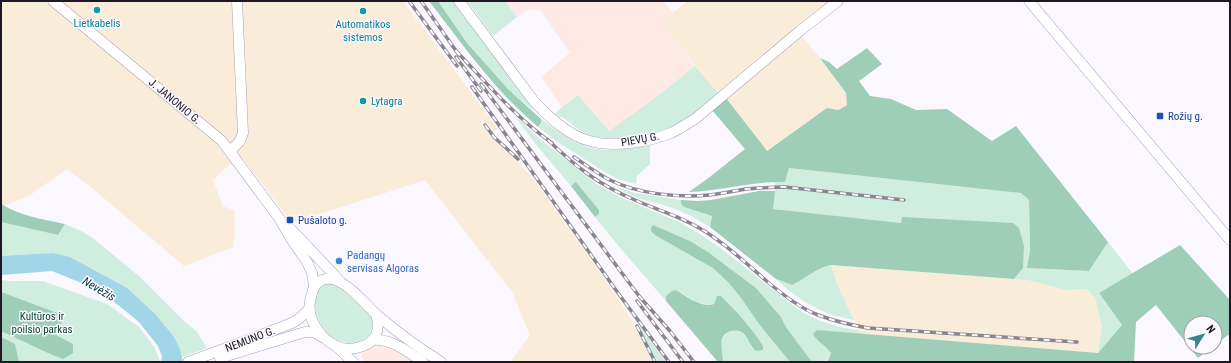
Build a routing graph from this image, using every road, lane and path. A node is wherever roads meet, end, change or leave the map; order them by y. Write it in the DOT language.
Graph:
graph roads {
  1 [pos="53,1"];
  2 [pos="237,1"];
  3 [pos="459,1"];
  4 [pos="838,1"];
  5 [pos="1029,1"];
  6 [pos="230,151"];
  7 [pos="279,218"];
  8 [pos="1230,240"];
  9 [pos="343,284"];
  10 [pos="314,286"];
  11 [pos="309,309"];
  12 [pos="376,314"];
  13 [pos="324,338"];
  14 [pos="372,340"];
  15 [pos="337,347"];
  16 [pos="360,347"];
  17 [pos="225,352"];
  18 [pos="188,362"];
  19 [pos="208,362"];
  20 [pos="353,362"];
  21 [pos="357,362"];
  22 [pos="423,362"];
  23 [pos="441,362"];
  1 -- 6 [label="main road, J. JANONIO G."];
  2 -- 6 [label="main road"];
  3 -- 4 [label="main road, PIEVŲ G."];
  5 -- 8 [label="main road"];
  6 -- 7 [label="main road, J. JANONIO G."];
  7 -- 9 [label="main road, J. JANONIO G."];
  7 -- 10 [label="main road, J. JANONIO G."];
  9 -- 10 [label="main road"];
  9 -- 12 [label="main road"];
  10 -- 11 [label="main road"];
  11 -- 13 [label="main road"];
  11 -- 17 [label="main road, NEMUNO G."];
  12 -- 14 [label="main road"];
  12 -- 23 [label="main road"];
  13 -- 15 [label="main road"];
  13 -- 17 [label="main road, NEMUNO G."];
  14 -- 16 [label="main road"];
  14 -- 22 [label="main road"];
  15 -- 16 [label="main road"];
  15 -- 20 [label="main road"];
  16 -- 21 [label="main road"];
  17 -- 18 [label="main road, NEMUNO G."];
  17 -- 19 [label="main road, NEMUNO G."];
}
